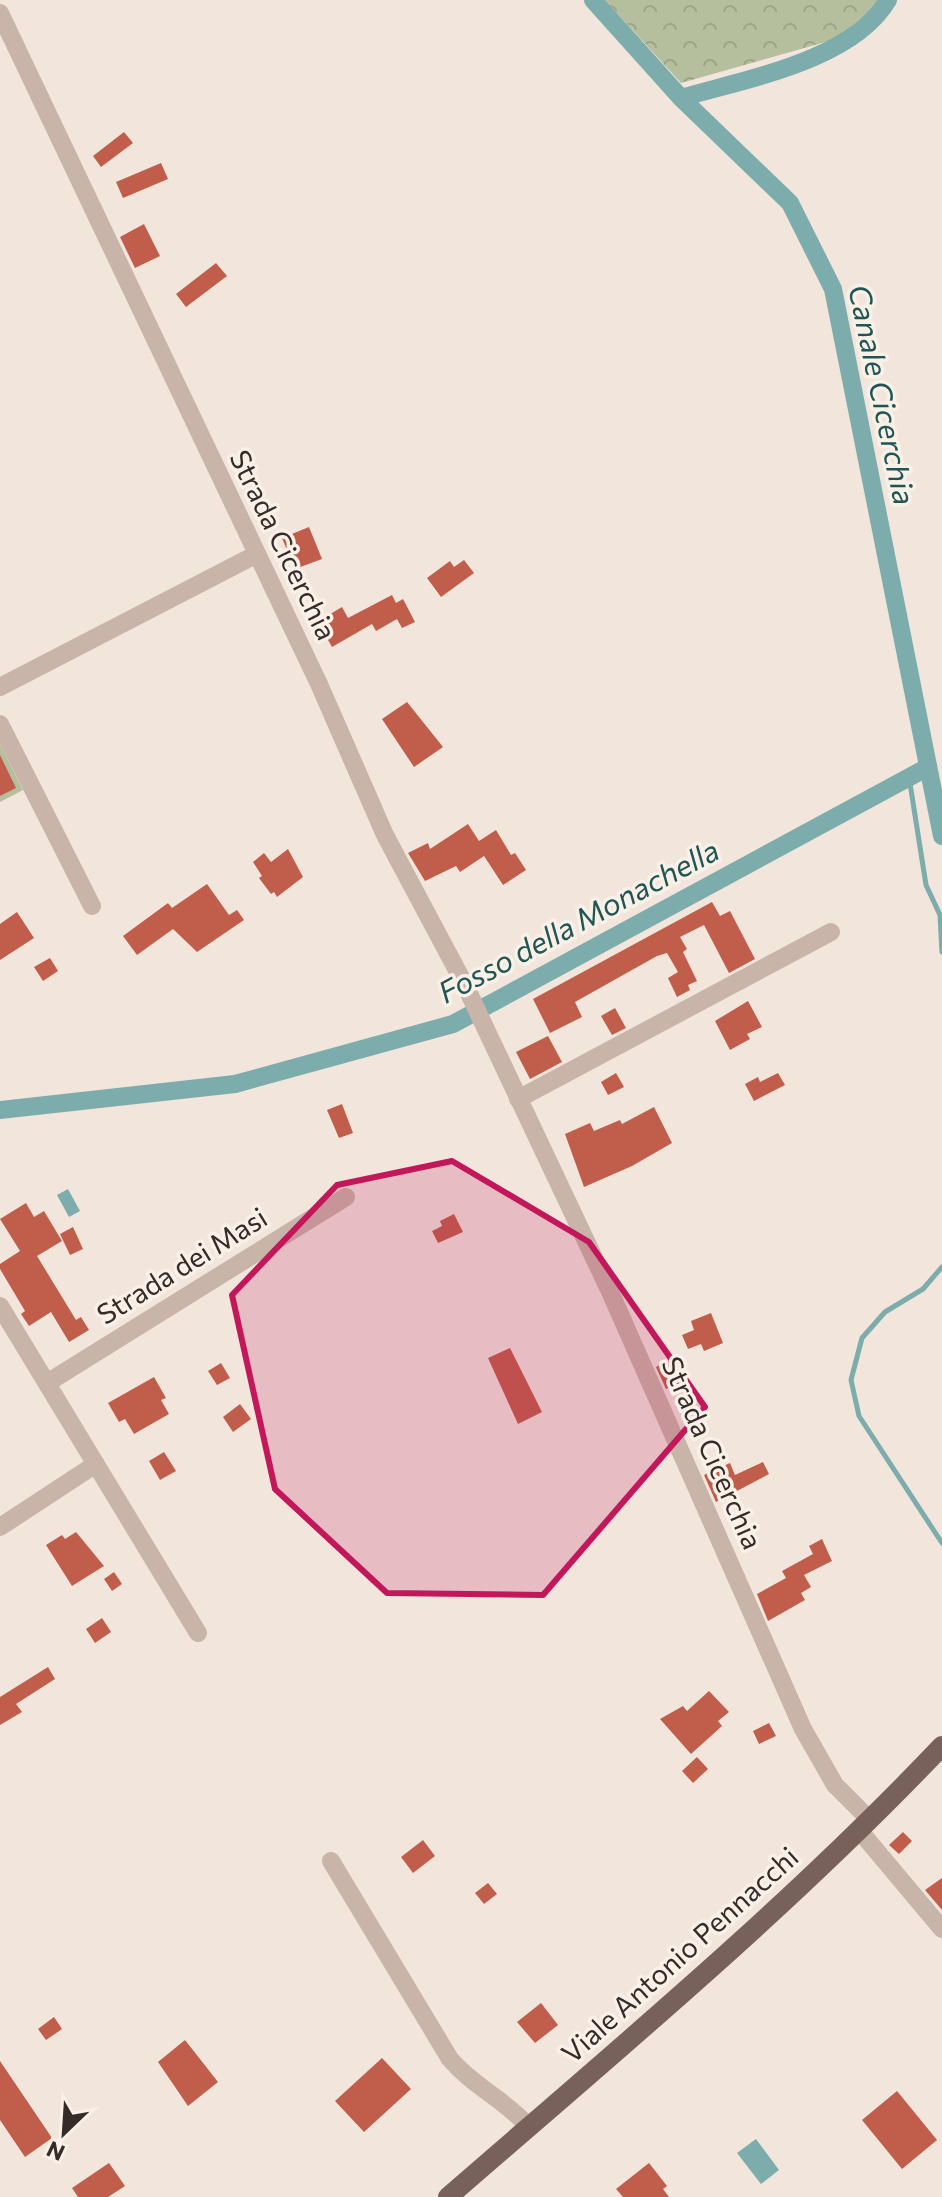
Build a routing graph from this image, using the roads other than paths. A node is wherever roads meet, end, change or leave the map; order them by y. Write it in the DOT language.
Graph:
graph roads {
  1 [pos="0,13"];
  2 [pos="257,554"];
  3 [pos="0,687"];
  4 [pos="0,724"];
  5 [pos="92,906"];
  6 [pos="831,932"];
  7 [pos="518,1099"];
  8 [pos="346,1197"];
  9 [pos="0,1306"];
  10 [pos="47,1383"];
  11 [pos="96,1464"];
  12 [pos="0,1527"];
  13 [pos="198,1633"];
  14 [pos="942,1746"];
  15 [pos="865,1825"];
  16 [pos="331,1861"];
  17 [pos="942,1929"];
  18 [pos="529,2127"];
  19 [pos="448,2197"];
  1 -- 2 [label="street, Strada Cicerchia"];
  2 -- 3 [label="street"];
  2 -- 7 [label="street, Strada Cicerchia"];
  4 -- 5 [label="street"];
  6 -- 7 [label="street"];
  7 -- 15 [label="street, Strada Cicerchia"];
  8 -- 10 [label="street, Strada dei Masi"];
  9 -- 10 [label="street"];
  10 -- 11 [label="street"];
  11 -- 12 [label="street"];
  11 -- 13 [label="street"];
  14 -- 15 [label="main road, Viale Antonio Pennacchi"];
  15 -- 17 [label="street, Strada Cicerchia"];
  15 -- 18 [label="main road, Viale Antonio Pennacchi"];
  16 -- 18 [label="street"];
  18 -- 19 [label="main road, Viale Antonio Pennacchi"];
}
